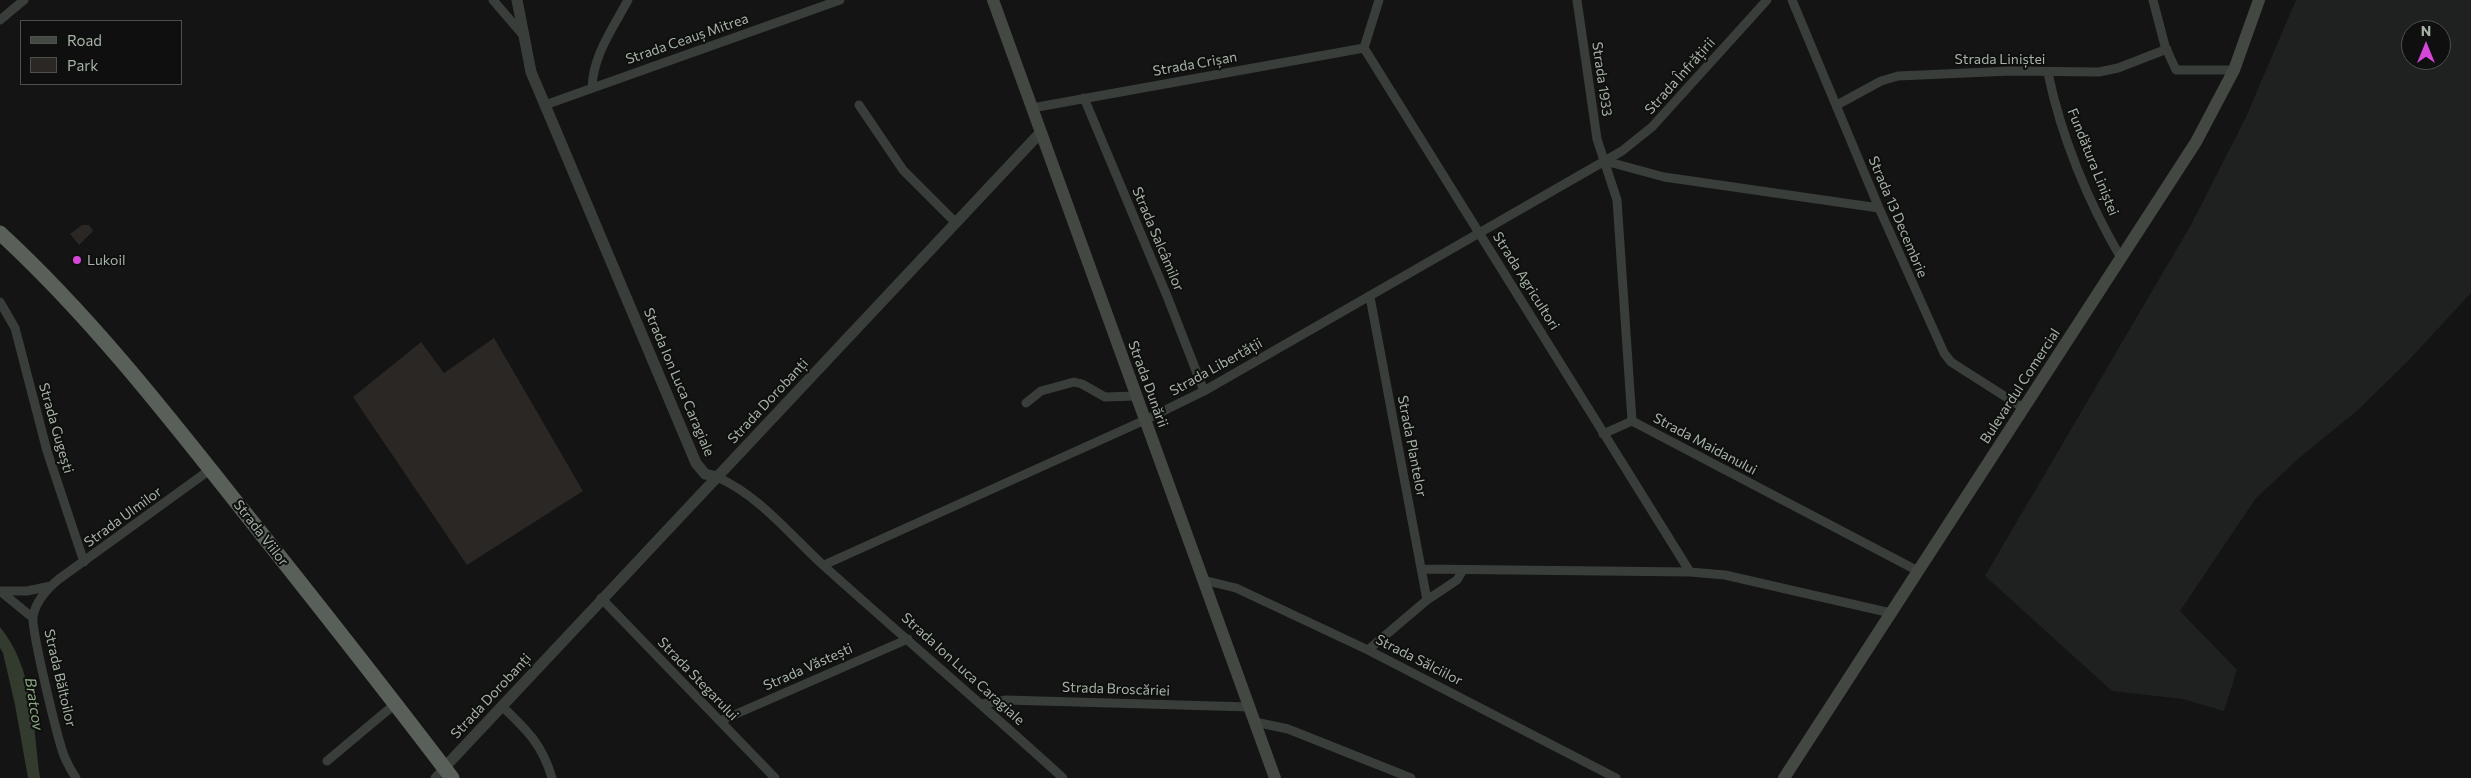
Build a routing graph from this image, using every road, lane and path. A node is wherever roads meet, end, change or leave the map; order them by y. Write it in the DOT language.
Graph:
graph roads {
  1 [pos="24,0"];
  2 [pos="493,0"];
  3 [pos="517,0"];
  4 [pos="628,0"];
  5 [pos="840,0"];
  6 [pos="993,0"];
  7 [pos="1379,0"];
  8 [pos="1577,0"];
  9 [pos="1767,0"];
  10 [pos="1792,0"];
  11 [pos="2153,0"];
  12 [pos="2260,0"];
  13 [pos="0,20"];
  14 [pos="524,36"];
  15 [pos="1364,48"];
  16 [pos="2167,49"];
  17 [pos="2234,70"];
  18 [pos="2048,73"];
  19 [pos="592,88"];
  20 [pos="1084,98"];
  21 [pos="859,104"];
  22 [pos="544,105"];
  23 [pos="1837,105"];
  24 [pos="1032,108"];
  25 [pos="1040,132"];
  26 [pos="1604,161"];
  27 [pos="1878,208"];
  28 [pos="955,222"];
  29 [pos="0,233"];
  30 [pos="1480,234"];
  31 [pos="2121,258"];
  32 [pos="1370,297"];
  33 [pos="0,302"];
  34 [pos="1204,390"];
  35 [pos="1136,396"];
  36 [pos="1026,403"];
  37 [pos="2023,408"];
  38 [pos="1145,420"];
  39 [pos="1632,421"];
  40 [pos="1604,434"];
  41 [pos="210,469"];
  42 [pos="717,477"];
  43 [pos="84,562"];
  44 [pos="824,565"];
  45 [pos="1422,569"];
  46 [pos="1463,570"];
  47 [pos="1918,571"];
  48 [pos="1690,572"];
  49 [pos="1203,580"];
  50 [pos="51,586"];
  51 [pos="0,591"];
  52 [pos="601,598"];
  53 [pos="1427,600"];
  54 [pos="1891,613"];
  55 [pos="33,618"];
  56 [pos="908,639"];
  57 [pos="1368,650"];
  58 [pos="395,704"];
  59 [pos="982,704"];
  60 [pos="502,706"];
  61 [pos="1250,707"];
  62 [pos="720,721"];
  63 [pos="1255,722"];
  64 [pos="327,762"];
  65 [pos="444,775"];
  66 [pos="76,778"];
  67 [pos="552,778"];
  68 [pos="775,778"];
  69 [pos="1063,778"];
  70 [pos="1276,778"];
  71 [pos="1411,778"];
  72 [pos="1616,778"];
  73 [pos="1784,778"];
  1 -- 13 [label="street"];
  2 -- 14 [label="street"];
  3 -- 14 [label="street, Strada Ion Luca Caragiale"];
  4 -- 19 [label="street"];
  5 -- 19 [label="street, Strada Ceauș Mitrea"];
  6 -- 24 [label="main road, Strada Dunării"];
  7 -- 15 [label="street"];
  8 -- 26 [label="street, Strada 1933"];
  9 -- 26 [label="street, Strada Înfrățirii"];
  10 -- 23 [label="street, Strada 13 Decembrie"];
  11 -- 16 [label="street"];
  12 -- 17 [label="main road, Bulevardul Comercial"];
  14 -- 22 [label="street, Strada Ion Luca Caragiale"];
  15 -- 20 [label="street, Strada Crișan"];
  15 -- 30 [label="street, Strada Agricultori"];
  16 -- 17 [label="street"];
  16 -- 18 [label="street, Strada Liniștei"];
  17 -- 31 [label="main road, Bulevardul Comercial"];
  18 -- 23 [label="street, Strada Liniștei"];
  18 -- 31 [label="street, Fundătura Liniștei"];
  19 -- 22 [label="street, Strada Ceauș Mitrea"];
  20 -- 24 [label="street, Strada Crișan"];
  20 -- 34 [label="street, Strada Salcâmilor"];
  21 -- 28 [label="street"];
  22 -- 42 [label="street, Strada Ion Luca Caragiale"];
  23 -- 27 [label="street, Strada 13 Decembrie"];
  24 -- 25 [label="main road, Strada Dunării"];
  25 -- 28 [label="street, Strada Dorobanți"];
  25 -- 35 [label="main road, Strada Dunării"];
  26 -- 27 [label="street"];
  26 -- 30 [label="street, Strada Libertății"];
  26 -- 39 [label="street, Strada Maidanului"];
  27 -- 37 [label="street, Strada 13 Decembrie"];
  28 -- 42 [label="street, Strada Dorobanți"];
  29 -- 41 [label="highway, Strada Viilor"];
  30 -- 32 [label="street, Strada Libertății"];
  30 -- 40 [label="street, Strada Agricultori"];
  31 -- 37 [label="main road, Bulevardul Comercial"];
  32 -- 34 [label="street, Strada Libertății"];
  32 -- 45 [label="street, Strada Plantelor"];
  33 -- 43 [label="street, Strada Gugești"];
  34 -- 38 [label="street, Strada Libertății"];
  35 -- 36 [label="street"];
  35 -- 38 [label="main road, Strada Dunării"];
  37 -- 47 [label="main road, Bulevardul Comercial"];
  38 -- 44 [label="street, Strada Libertății"];
  38 -- 49 [label="main road, Strada Dunării"];
  39 -- 40 [label="street"];
  39 -- 47 [label="street, Strada Maidanului"];
  40 -- 48 [label="street, Strada Agricultori"];
  41 -- 43 [label="street, Strada Ulmilor"];
  41 -- 58 [label="highway, Strada Viilor"];
  42 -- 44 [label="street, Strada Ion Luca Caragiale"];
  42 -- 52 [label="street, Strada Dorobanți"];
  43 -- 50 [label="street, Strada Ulmilor"];
  44 -- 56 [label="street, Strada Ion Luca Caragiale"];
  45 -- 46 [label="street"];
  45 -- 53 [label="street, Strada Plantelor"];
  46 -- 48 [label="street"];
  46 -- 53 [label="street"];
  47 -- 54 [label="main road, Bulevardul Comercial"];
  48 -- 54 [label="street"];
  49 -- 57 [label="street, Strada Sălciilor"];
  49 -- 61 [label="main road, Strada Dunării"];
  50 -- 51 [label="street"];
  50 -- 55 [label="street, Strada Băltoilor"];
  51 -- 55 [label="street"];
  52 -- 60 [label="street, Strada Dorobanți"];
  52 -- 62 [label="street, Strada Stegarului"];
  53 -- 57 [label="street"];
  54 -- 73 [label="main road, Bulevardul Comercial"];
  55 -- 66 [label="street, Strada Băltoilor"];
  56 -- 59 [label="street, Strada Ion Luca Caragiale"];
  56 -- 62 [label="street, Strada Văstești"];
  57 -- 72 [label="street, Strada Sălciilor"];
  58 -- 64 [label="street"];
  58 -- 65 [label="highway, Strada Viilor"];
  59 -- 61 [label="street, Strada Broscăriei"];
  59 -- 69 [label="street, Strada Ion Luca Caragiale"];
  60 -- 65 [label="street, Strada Dorobanți"];
  60 -- 67 [label="street"];
  61 -- 63 [label="main road, Strada Dunării"];
  62 -- 68 [label="street, Strada Stegarului"];
  63 -- 70 [label="main road, Strada Dunării"];
  63 -- 71 [label="street"];
}
